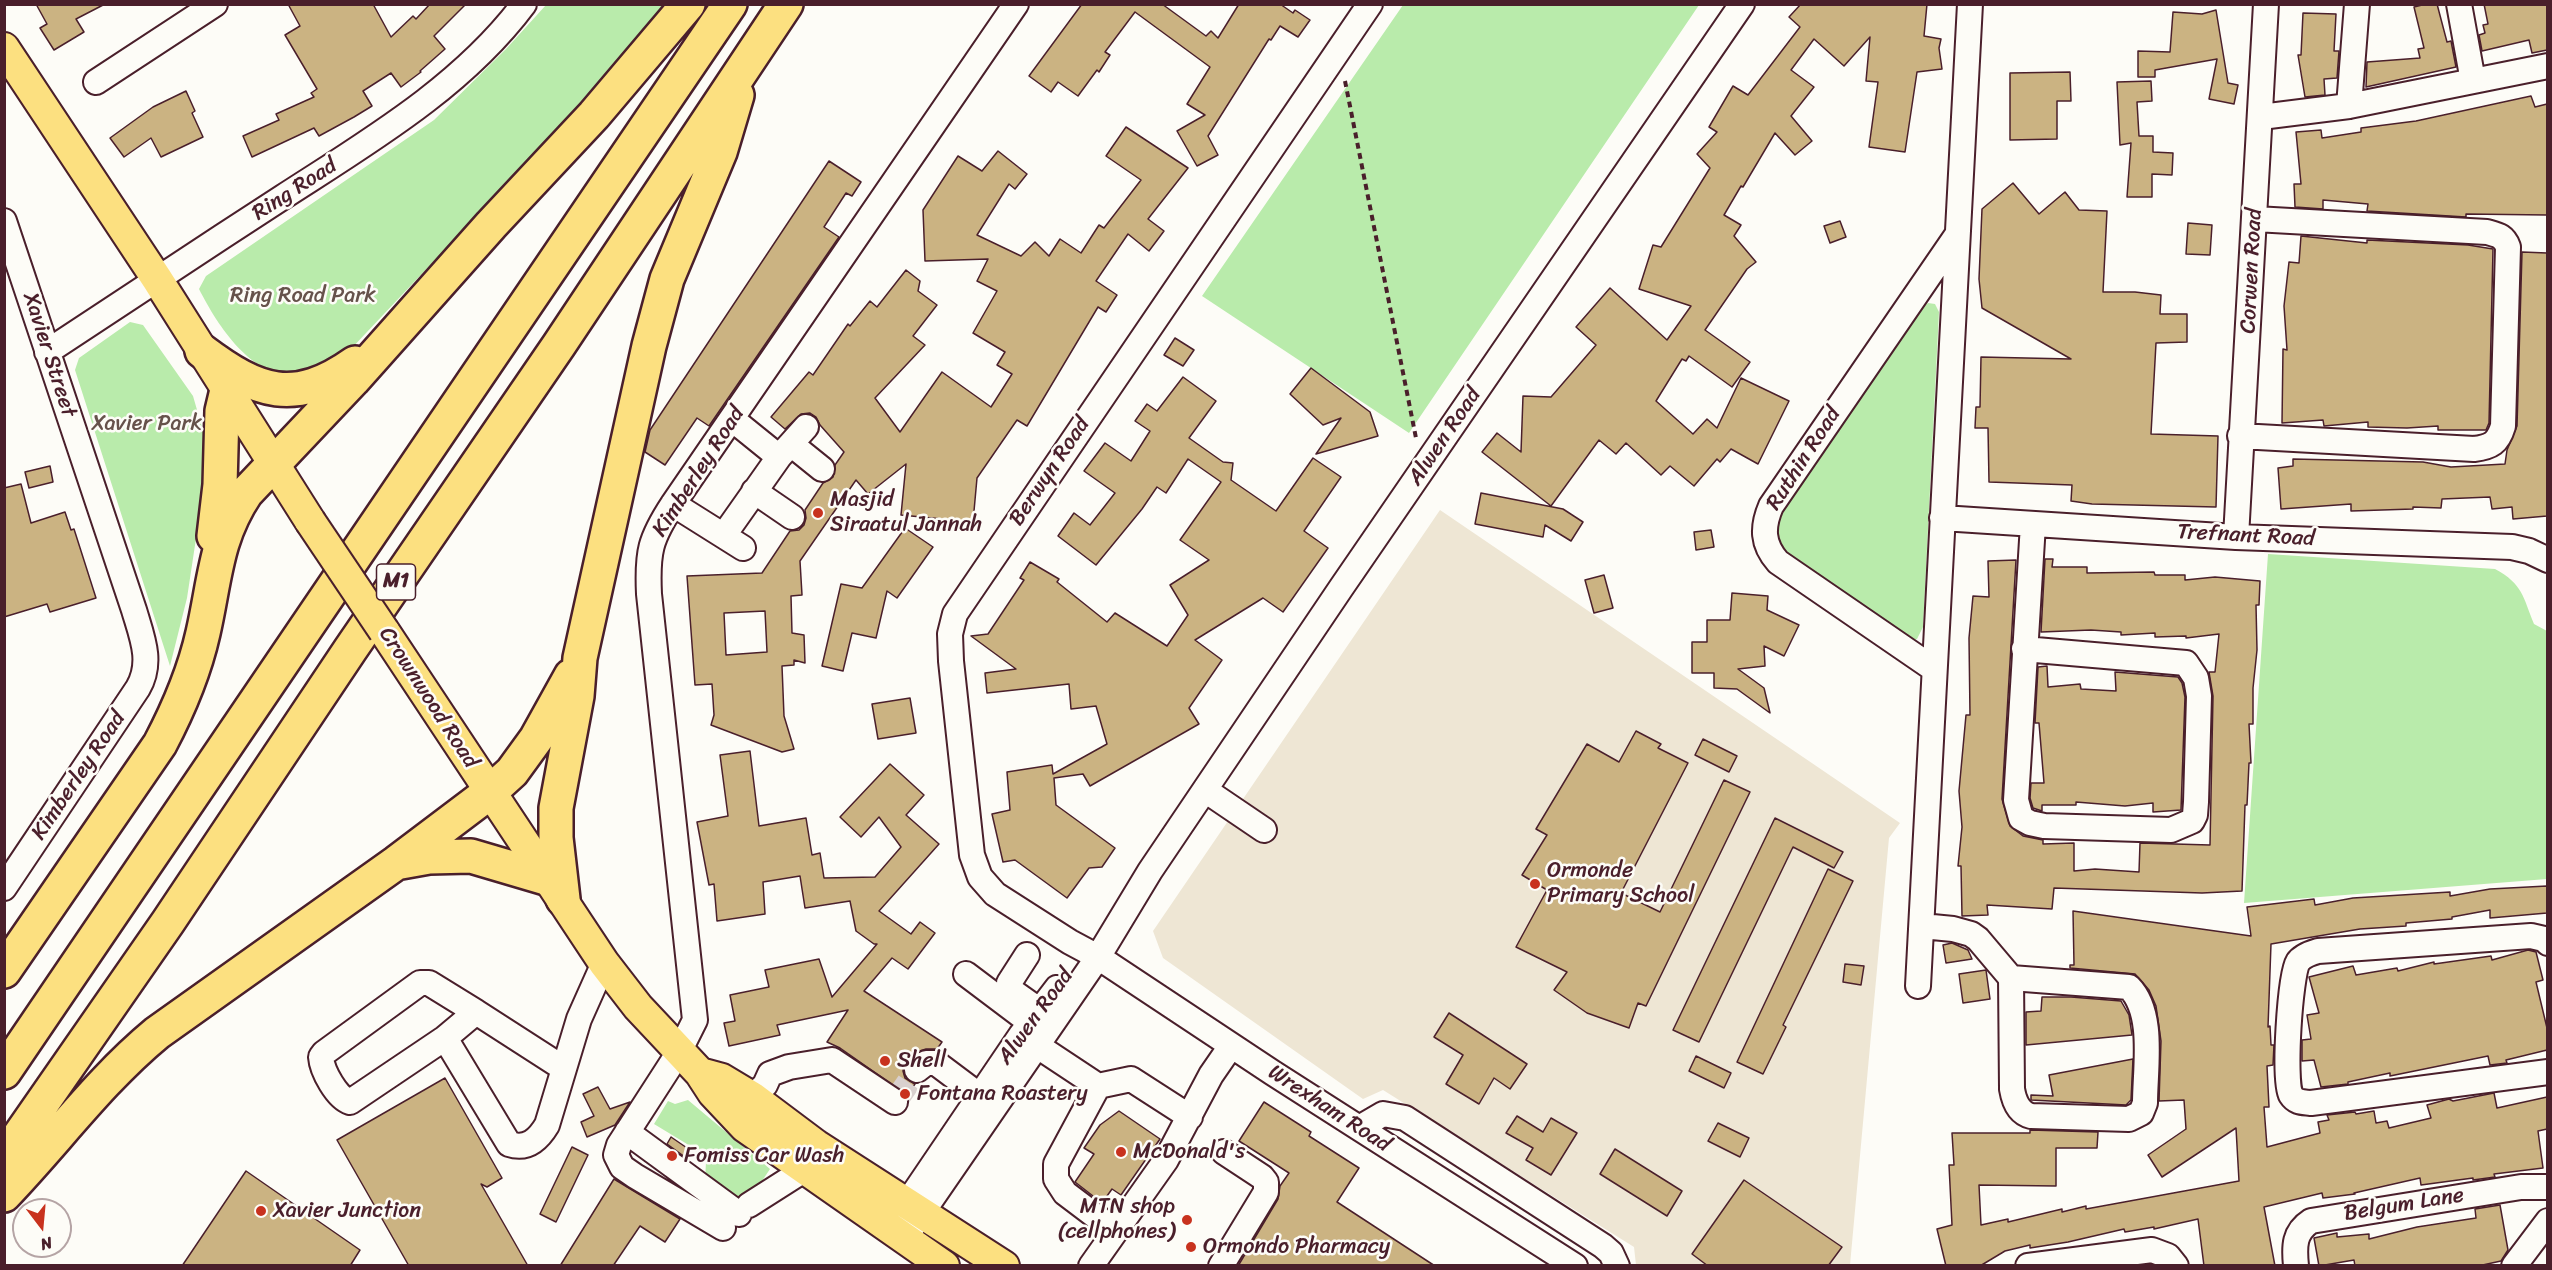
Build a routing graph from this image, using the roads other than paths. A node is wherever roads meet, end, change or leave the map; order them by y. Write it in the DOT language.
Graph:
graph roads {
  1 [pos="215,4"];
  2 [pos="524,4"];
  3 [pos="688,4"];
  4 [pos="730,4"];
  5 [pos="786,4"];
  6 [pos="1016,4"];
  7 [pos="1370,4"];
  8 [pos="1742,4"];
  9 [pos="1970,4"];
  10 [pos="2266,4"];
  11 [pos="2357,4"];
  12 [pos="2459,4"];
  13 [pos="4,48"];
  14 [pos="747,62"];
  15 [pos="2547,66"];
  16 [pos="2473,81"];
  17 [pos="96,82"];
  18 [pos="2349,106"];
  19 [pos="2261,117"];
  20 [pos="2255,219"];
  21 [pos="4,221"];
  22 [pos="1957,235"];
  23 [pos="157,279"];
  24 [pos="391,338"];
  25 [pos="202,351"];
  26 [pos="47,352"];
  27 [pos="227,390"];
  28 [pos="732,419"];
  29 [pos="2240,436"];
  30 [pos="792,443"];
  31 [pos="273,463"];
  32 [pos="822,469"];
  33 [pos="754,491"];
  34 [pos="673,504"];
  35 [pos="792,517"];
  36 [pos="1942,518"];
  37 [pos="2033,524"];
  38 [pos="2236,537"];
  39 [pos="2547,560"];
  40 [pos="215,564"];
  41 [pos="2024,649"];
  42 [pos="580,658"];
  43 [pos="146,661"];
  44 [pos="1934,669"];
  45 [pos="1205,790"];
  46 [pos="490,792"];
  47 [pos="1264,830"];
  48 [pos="396,863"];
  49 [pos="4,888"];
  50 [pos="556,889"];
  51 [pos="1922,926"];
  52 [pos="2547,943"];
  53 [pos="1092,953"];
  54 [pos="1027,955"];
  55 [pos="604,963"];
  56 [pos="4,971"];
  57 [pos="966,974"];
  58 [pos="2010,978"];
  59 [pos="1918,987"];
  60 [pos="476,1012"];
  61 [pos="1032,1028"];
  62 [pos="445,1038"];
  63 [pos="1231,1046"];
  64 [pos="679,1052"];
  65 [pos="563,1068"];
  66 [pos="917,1070"];
  67 [pos="4,1072"];
  68 [pos="700,1072"];
  69 [pos="2547,1072"];
  70 [pos="1098,1086"];
  71 [pos="980,1096"];
  72 [pos="752,1097"];
  73 [pos="895,1102"];
  74 [pos="1190,1117"];
  75 [pos="1359,1128"];
  76 [pos="1224,1152"];
  77 [pos="4,1158"];
  78 [pos="804,1170"];
  79 [pos="2547,1187"];
  80 [pos="4,1195"];
  81 [pos="915,1209"];
  82 [pos="2547,1221"];
  83 [pos="1114,1230"];
  84 [pos="897,1234"];
  85 [pos="2090,1261"];
  86 [pos="944,1266"];
  87 [pos="1004,1266"];
  88 [pos="1091,1266"];
  89 [pos="1221,1266"];
  90 [pos="1575,1266"];
  91 [pos="1617,1266"];
  92 [pos="2028,1266"];
  93 [pos="2176,1266"];
  94 [pos="2296,1266"];
  95 [pos="2514,1266"];
  1 -- 17 [label="street"];
  2 -- 23 [label="street, Ring Road"];
  3 -- 24 [label="highway"];
  4 -- 67 [label="highway, M1"];
  5 -- 14 [label="highway, M1"];
  6 -- 28 [label="street, Kimberley Road"];
  7 -- 53 [label="street, Berwyn Road"];
  8 -- 45 [label="street, Alwen Road"];
  9 -- 22 [label="street"];
  10 -- 19 [label="street, Corwen Road"];
  11 -- 18 [label="street"];
  12 -- 16 [label="street"];
  13 -- 23 [label="main road"];
  14 -- 42 [label="highway"];
  14 -- 77 [label="highway, M1"];
  15 -- 16 [label="street"];
  16 -- 18 [label="street"];
  18 -- 19 [label="street"];
  19 -- 20 [label="street, Corwen Road"];
  20 -- 29 [label="street, Corwen Road"];
  20 -- 29 [label="street"];
  21 -- 26 [label="street, Xavier Street"];
  22 -- 36 [label="street"];
  22 -- 44 [label="street, Ruthin Road"];
  23 -- 25 [label="main road, Crownwood Road"];
  23 -- 26 [label="street, Ring Road"];
  24 -- 25 [label="highway"];
  24 -- 31 [label="highway"];
  25 -- 27 [label="main road, Crownwood Road"];
  26 -- 43 [label="street, Xavier Street"];
  27 -- 31 [label="main road, Crownwood Road"];
  27 -- 40 [label="highway"];
  28 -- 30 [label="street"];
  28 -- 34 [label="street, Kimberley Road"];
  29 -- 38 [label="street, Corwen Road"];
  30 -- 32 [label="street"];
  30 -- 33 [label="street"];
  31 -- 40 [label="highway"];
  31 -- 46 [label="main road, Crownwood Road, bridge"];
  33 -- 34 [label="street"];
  33 -- 35 [label="street"];
  34 -- 64 [label="street, Kimberley Road"];
  36 -- 37 [label="street, Trefnant Road"];
  36 -- 44 [label="street"];
  37 -- 38 [label="street, Trefnant Road"];
  37 -- 41 [label="street"];
  38 -- 39 [label="street, Trefnant Road"];
  40 -- 56 [label="highway"];
  41 -- 41 [label="street"];
  42 -- 46 [label="highway"];
  42 -- 50 [label="highway"];
  43 -- 49 [label="street, Kimberley Road"];
  44 -- 51 [label="street"];
  45 -- 47 [label="street"];
  45 -- 53 [label="street, Alwen Road"];
  46 -- 48 [label="highway"];
  46 -- 50 [label="main road, Crownwood Road"];
  48 -- 50 [label="highway"];
  48 -- 80 [label="highway"];
  50 -- 55 [label="main road, Crownwood Road"];
  51 -- 58 [label="street"];
  51 -- 59 [label="street"];
  52 -- 69 [label="street"];
  53 -- 61 [label="street, Alwen Road"];
  53 -- 61 [label="street, Alwen Road"];
  53 -- 63 [label="street, Wrexham Road"];
  54 -- 61 [label="street"];
  55 -- 64 [label="main road, Crownwood Road"];
  55 -- 65 [label="street"];
  57 -- 61 [label="street"];
  58 -- 58 [label="street"];
  60 -- 62 [label="street"];
  60 -- 62 [label="street"];
  60 -- 65 [label="street"];
  61 -- 70 [label="street"];
  61 -- 71 [label="street, Alwen Road"];
  61 -- 81 [label="street, Alwen Road"];
  62 -- 65 [label="street"];
  63 -- 74 [label="street"];
  63 -- 75 [label="street, Wrexham Road"];
  64 -- 68 [label="main road, Crownwood Road"];
  64 -- 78 [label="street, Kimberley Road"];
  66 -- 71 [label="street"];
  68 -- 72 [label="main road, Crownwood Road"];
  68 -- 78 [label="main road, Crownwood Road"];
  70 -- 74 [label="street"];
  70 -- 83 [label="street"];
  71 -- 81 [label="street, Alwen Road"];
  72 -- 73 [label="street"];
  72 -- 81 [label="main road, Crownwood Road"];
  74 -- 83 [label="street"];
  75 -- 90 [label="street, Wrexham Road"];
  75 -- 91 [label="street"];
  76 -- 89 [label="street"];
  78 -- 84 [label="main road, Crownwood Road"];
  79 -- 94 [label="street, Belgum Lane"];
  81 -- 84 [label="street, Alwen Road"];
  81 -- 87 [label="main road, Crownwood Road"];
  82 -- 95 [label="street"];
  83 -- 88 [label="street"];
  84 -- 86 [label="main road, Crownwood Road"];
  85 -- 92 [label="street"];
  85 -- 93 [label="street"];
}
